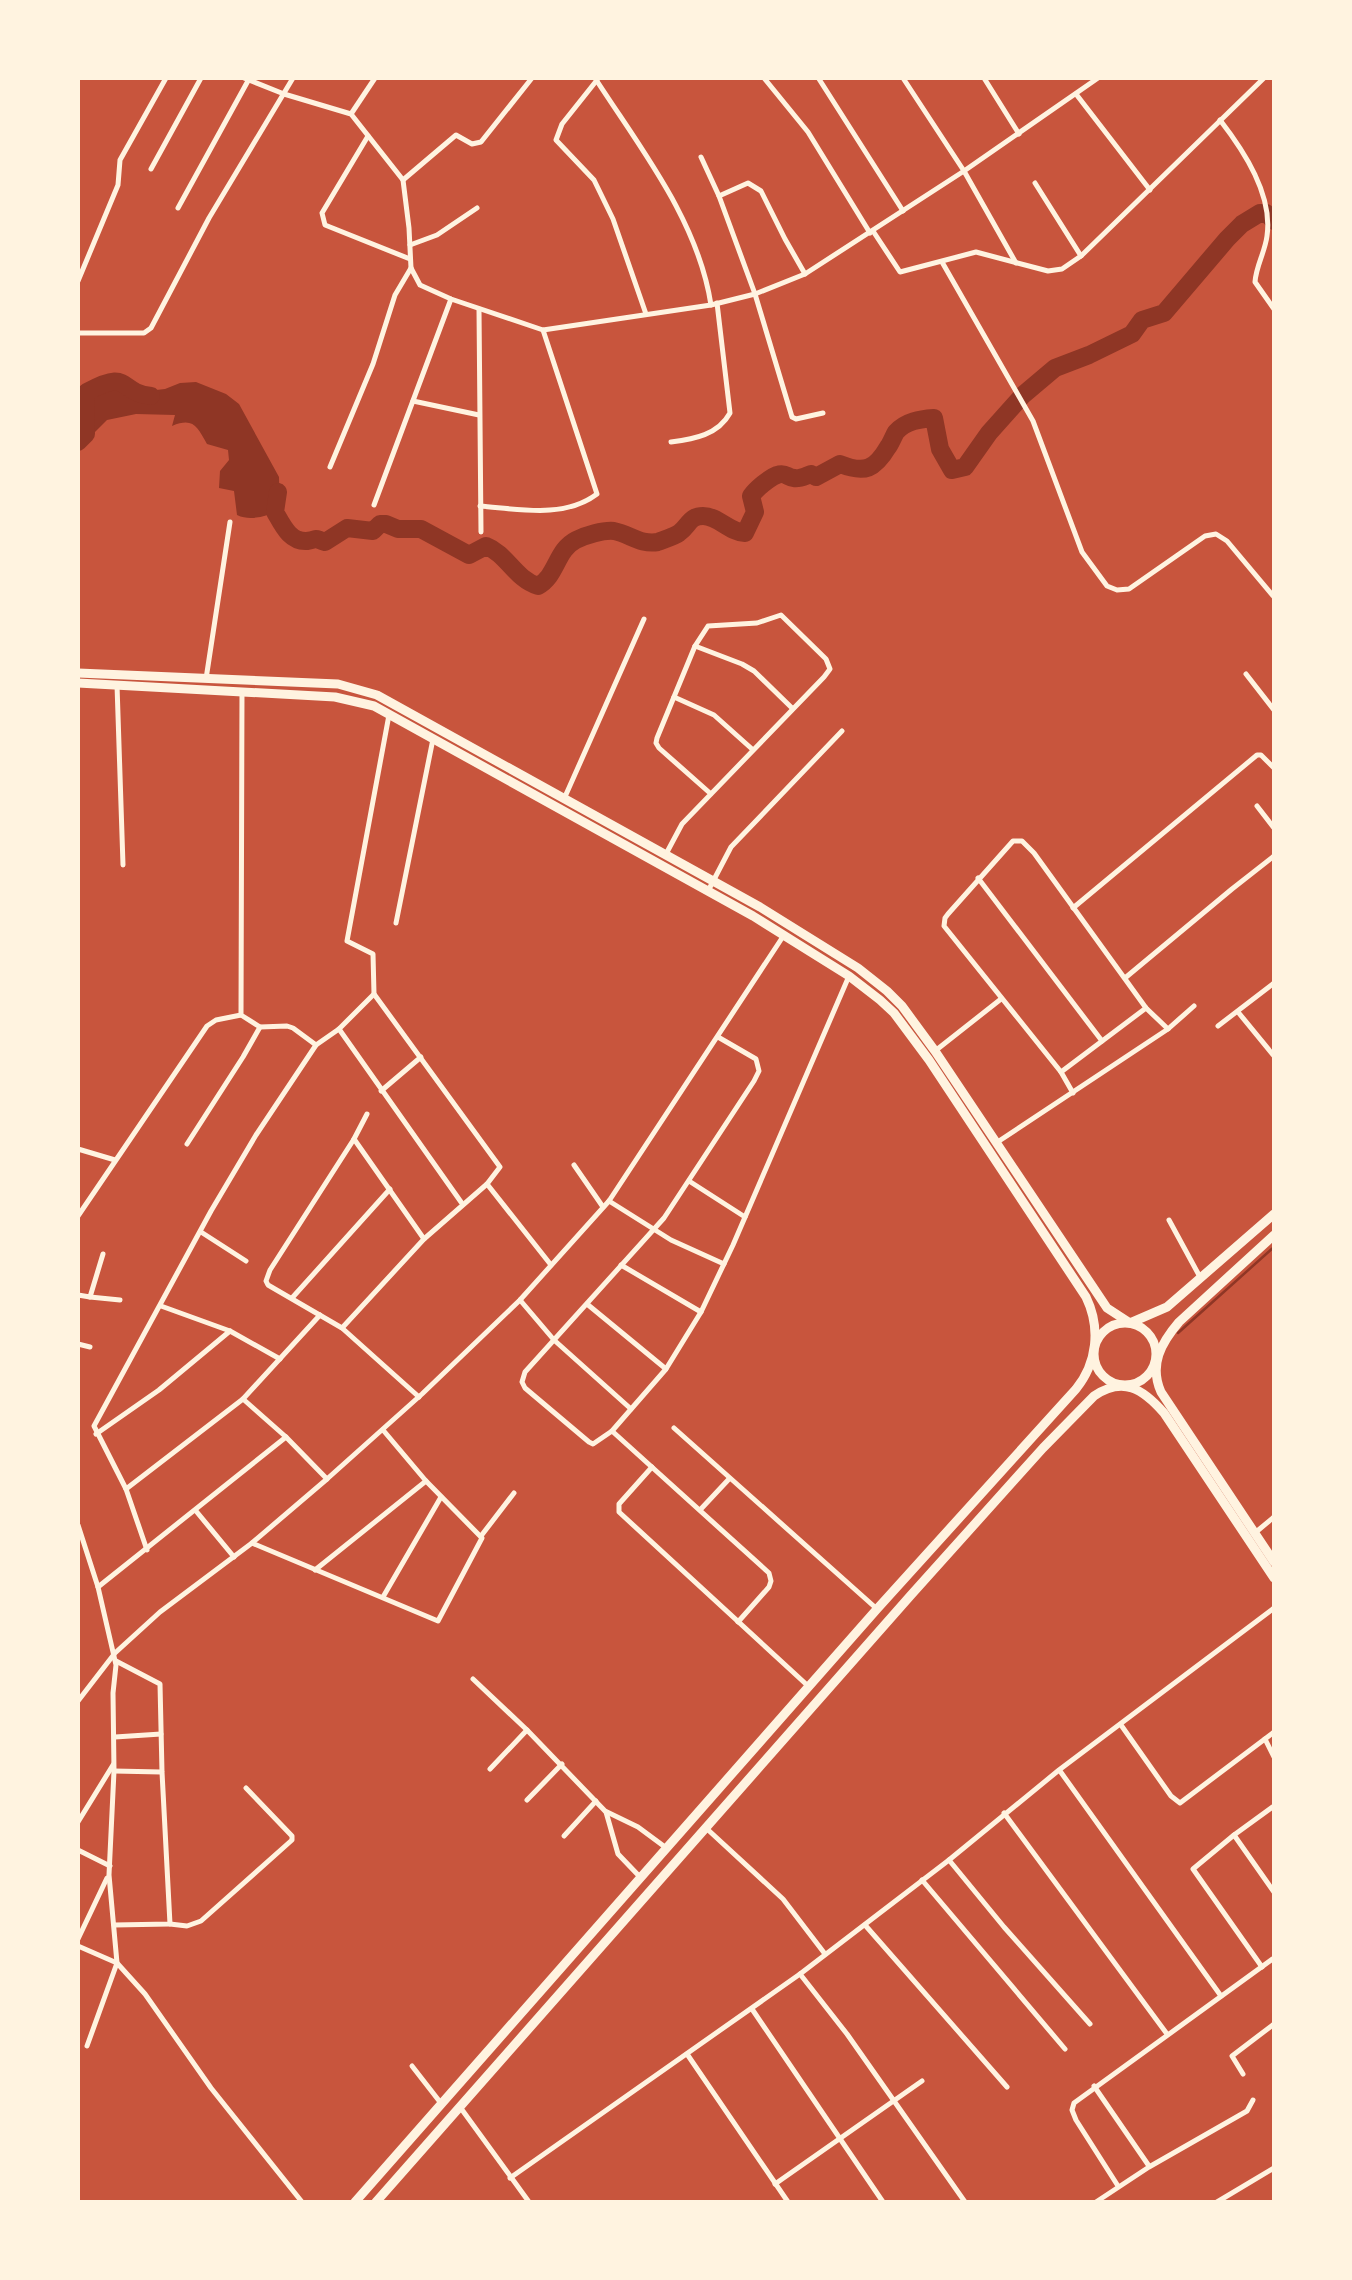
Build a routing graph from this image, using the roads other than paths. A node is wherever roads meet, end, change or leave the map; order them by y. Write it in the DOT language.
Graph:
graph roads {
  1 [pos="166,78"];
  2 [pos="201,78"];
  3 [pos="247,78"];
  4 [pos="293,78"];
  5 [pos="375,78"];
  6 [pos="532,78"];
  7 [pos="764,78"];
  8 [pos="903,78"];
  9 [pos="984,78"];
  10 [pos="1096,78"];
  11 [pos="1264,78"];
  12 [pos="596,79"];
  13 [pos="820,79"];
  14 [pos="284,94"];
  15 [pos="1076,94"];
  16 [pos="351,114"];
  17 [pos="1220,120"];
  18 [pos="1018,134"];
  19 [pos="368,136"];
  20 [pos="701,157"];
  21 [pos="151,169"];
  22 [pos="964,171"];
  23 [pos="403,180"];
  24 [pos="1035,183"];
  25 [pos="1150,190"];
  26 [pos="718,196"];
  27 [pos="178,208"];
  28 [pos="478,208"];
  29 [pos="904,212"];
  30 [pos="871,232"];
  31 [pos="410,246"];
  32 [pos="1081,256"];
  33 [pos="410,259"];
  34 [pos="942,262"];
  35 [pos="1016,264"];
  36 [pos="411,268"];
  37 [pos="806,274"];
  38 [pos="78,281"];
  39 [pos="756,294"];
  40 [pos="451,300"];
  41 [pos="714,304"];
  42 [pos="1274,309"];
  43 [pos="479,310"];
  44 [pos="646,314"];
  45 [pos="544,330"];
  46 [pos="78,333"];
  47 [pos="413,400"];
  48 [pos="824,413"];
  49 [pos="479,415"];
  50 [pos="670,442"];
  51 [pos="330,467"];
  52 [pos="374,506"];
  53 [pos="480,506"];
  54 [pos="230,522"];
  55 [pos="481,532"];
  56 [pos="1274,598"];
  57 [pos="644,619"];
  58 [pos="695,646"];
  59 [pos="78,673"];
  60 [pos="1246,674"];
  61 [pos="206,679"];
  62 [pos="171,682"];
  63 [pos="78,684"];
  64 [pos="117,685"];
  65 [pos="242,691"];
  66 [pos="674,697"];
  67 [pos="793,709"];
  68 [pos="1274,710"];
  69 [pos="389,715"];
  70 [pos="842,732"];
  71 [pos="433,740"];
  72 [pos="752,750"];
  73 [pos="496,767"];
  74 [pos="1274,768"];
  75 [pos="712,794"];
  76 [pos="564,798"];
  77 [pos="1258,806"];
  78 [pos="1274,828"];
  79 [pos="666,855"];
  80 [pos="1274,856"];
  81 [pos="123,866"];
  82 [pos="978,878"];
  83 [pos="710,886"];
  84 [pos="1073,908"];
  85 [pos="396,922"];
  86 [pos="784,935"];
  87 [pos="849,976"];
  88 [pos="1125,978"];
  89 [pos="1274,983"];
  90 [pos="374,994"];
  91 [pos="1001,999"];
  92 [pos="1194,1006"];
  93 [pos="1146,1008"];
  94 [pos="1238,1012"];
  95 [pos="241,1016"];
  96 [pos="260,1026"];
  97 [pos="1218,1026"];
  98 [pos="339,1029"];
  99 [pos="1168,1029"];
  100 [pos="718,1036"];
  101 [pos="1102,1041"];
  102 [pos="316,1045"];
  103 [pos="934,1050"];
  104 [pos="1274,1056"];
  105 [pos="421,1057"];
  106 [pos="1060,1072"];
  107 [pos="381,1091"];
  108 [pos="1074,1093"];
  109 [pos="367,1114"];
  110 [pos="354,1139"];
  111 [pos="996,1143"];
  112 [pos="187,1144"];
  113 [pos="78,1150"];
  114 [pos="114,1160"];
  115 [pos="574,1165"];
  116 [pos="689,1180"];
  117 [pos="487,1184"];
  118 [pos="390,1189"];
  119 [pos="609,1201"];
  120 [pos="462,1203"];
  121 [pos="603,1207"];
  122 [pos="1274,1214"];
  123 [pos="78,1216"];
  124 [pos="746,1217"];
  125 [pos="1169,1220"];
  126 [pos="654,1230"];
  127 [pos="201,1232"];
  128 [pos="1274,1235"];
  129 [pos="424,1239"];
  130 [pos="102,1254"];
  131 [pos="246,1261"];
  132 [pos="724,1264"];
  133 [pos="551,1266"];
  134 [pos="621,1266"];
  135 [pos="1201,1279"];
  136 [pos="78,1294"];
  137 [pos="90,1296"];
  138 [pos="292,1298"];
  139 [pos="120,1300"];
  140 [pos="520,1300"];
  141 [pos="586,1304"];
  142 [pos="161,1306"];
  143 [pos="701,1312"];
  144 [pos="320,1316"];
  145 [pos="1130,1323"];
  146 [pos="342,1328"];
  147 [pos="230,1332"];
  148 [pos="554,1340"];
  149 [pos="78,1344"];
  150 [pos="1095,1345"];
  151 [pos="90,1347"];
  152 [pos="1156,1358"];
  153 [pos="280,1359"];
  154 [pos="666,1369"];
  155 [pos="1124,1385"];
  156 [pos="419,1397"];
  157 [pos="243,1399"];
  158 [pos="631,1409"];
  159 [pos="674,1428"];
  160 [pos="383,1430"];
  161 [pos="612,1431"];
  162 [pos="96,1434"];
  163 [pos="286,1437"];
  164 [pos="652,1467"];
  165 [pos="729,1478"];
  166 [pos="327,1479"];
  167 [pos="426,1482"];
  168 [pos="126,1489"];
  169 [pos="514,1493"];
  170 [pos="441,1497"];
  171 [pos="700,1510"];
  172 [pos="196,1511"];
  173 [pos="1274,1517"];
  174 [pos="78,1525"];
  175 [pos="1256,1532"];
  176 [pos="480,1536"];
  177 [pos="252,1543"];
  178 [pos="147,1550"];
  179 [pos="234,1556"];
  180 [pos="1274,1562"];
  181 [pos="315,1570"];
  182 [pos="1274,1578"];
  183 [pos="98,1586"];
  184 [pos="383,1597"];
  185 [pos="1274,1608"];
  186 [pos="877,1609"];
  187 [pos="738,1622"];
  188 [pos="115,1657"];
  189 [pos="472,1679"];
  190 [pos="809,1687"];
  191 [pos="78,1698"];
  192 [pos="1120,1724"];
  193 [pos="528,1730"];
  194 [pos="1274,1732"];
  195 [pos="161,1734"];
  196 [pos="115,1737"];
  197 [pos="1265,1739"];
  198 [pos="1274,1758"];
  199 [pos="562,1764"];
  200 [pos="114,1768"];
  201 [pos="490,1769"];
  202 [pos="1059,1770"];
  203 [pos="162,1772"];
  204 [pos="246,1788"];
  205 [pos="527,1800"];
  206 [pos="596,1801"];
  207 [pos="1274,1806"];
  208 [pos="606,1811"];
  209 [pos="1004,1812"];
  210 [pos="78,1822"];
  211 [pos="706,1828"];
  212 [pos="1234,1835"];
  213 [pos="564,1836"];
  214 [pos="666,1848"];
  215 [pos="78,1850"];
  216 [pos="950,1860"];
  217 [pos="110,1866"];
  218 [pos="108,1875"];
  219 [pos="641,1878"];
  220 [pos="922,1880"];
  221 [pos="1274,1892"];
  222 [pos="626,1894"];
  223 [pos="641,1903"];
  224 [pos="603,1922"];
  225 [pos="114,1924"];
  226 [pos="170,1924"];
  227 [pos="865,1925"];
  228 [pos="617,1929"];
  229 [pos="78,1942"];
  230 [pos="825,1954"];
  231 [pos="1274,1958"];
  232 [pos="118,1963"];
  233 [pos="1262,1967"];
  234 [pos="800,1974"];
  235 [pos="1221,1996"];
  236 [pos="752,2009"];
  237 [pos="1090,2024"];
  238 [pos="1274,2024"];
  239 [pos="1166,2034"];
  240 [pos="87,2046"];
  241 [pos="1065,2049"];
  242 [pos="688,2054"];
  243 [pos="412,2066"];
  244 [pos="1244,2074"];
  245 [pos="922,2080"];
  246 [pos="1094,2086"];
  247 [pos="1008,2087"];
  248 [pos="1254,2100"];
  249 [pos="895,2101"];
  250 [pos="442,2105"];
  251 [pos="460,2107"];
  252 [pos="841,2138"];
  253 [pos="1149,2167"];
  254 [pos="1274,2168"];
  255 [pos="510,2178"];
  256 [pos="775,2184"];
  257 [pos="1118,2186"];
  258 [pos="302,2202"];
  259 [pos="355,2202"];
  260 [pos="376,2202"];
  261 [pos="529,2202"];
  262 [pos="788,2202"];
  263 [pos="883,2202"];
  264 [pos="965,2202"];
  265 [pos="1096,2202"];
  266 [pos="1216,2202"];
  1 -- 38 [label="street"];
  2 -- 21 [label="street"];
  3 -- 14 [label="street"];
  3 -- 27 [label="street"];
  4 -- 14 [label="street"];
  5 -- 16 [label="street"];
  6 -- 23 [label="street"];
  7 -- 30 [label="street"];
  8 -- 22 [label="street"];
  9 -- 18 [label="street"];
  10 -- 15 [label="street"];
  11 -- 17 [label="street"];
  12 -- 41 [label="street"];
  12 -- 44 [label="street"];
  13 -- 29 [label="street"];
  14 -- 16 [label="street"];
  14 -- 46 [label="street"];
  15 -- 18 [label="street"];
  15 -- 25 [label="street"];
  16 -- 19 [label="street"];
  17 -- 25 [label="street"];
  17 -- 42 [label="street"];
  18 -- 22 [label="street"];
  19 -- 23 [label="street"];
  19 -- 33 [label="street"];
  20 -- 26 [label="street"];
  22 -- 29 [label="street"];
  22 -- 35 [label="street"];
  23 -- 31 [label="street"];
  24 -- 32 [label="street"];
  25 -- 32 [label="street"];
  26 -- 37 [label="street"];
  26 -- 39 [label="street"];
  28 -- 31 [label="street"];
  29 -- 30 [label="street"];
  30 -- 34 [label="street"];
  30 -- 37 [label="street"];
  31 -- 33 [label="street"];
  32 -- 35 [label="street"];
  33 -- 36 [label="street"];
  34 -- 35 [label="street"];
  34 -- 56 [label="street"];
  36 -- 40 [label="street"];
  36 -- 51 [label="street"];
  37 -- 39 [label="street"];
  39 -- 41 [label="street"];
  39 -- 48 [label="street"];
  40 -- 43 [label="street"];
  40 -- 47 [label="street"];
  41 -- 44 [label="street"];
  41 -- 50 [label="street"];
  43 -- 45 [label="street"];
  43 -- 49 [label="street"];
  44 -- 45 [label="street"];
  45 -- 53 [label="street"];
  47 -- 49 [label="street"];
  47 -- 52 [label="street"];
  49 -- 53 [label="street"];
  53 -- 55 [label="street"];
  54 -- 61 [label="street"];
  57 -- 76 [label="street"];
  58 -- 66 [label="street"];
  58 -- 67 [label="street"];
  58 -- 67 [label="street"];
  59 -- 62 [label="main road"];
  60 -- 68 [label="street"];
  61 -- 62 [label="main road"];
  61 -- 73 [label="main road"];
  62 -- 64 [label="main road"];
  62 -- 65 [label="main road"];
  63 -- 64 [label="main road"];
  64 -- 81 [label="street"];
  65 -- 69 [label="main road"];
  65 -- 95 [label="street"];
  66 -- 72 [label="street"];
  66 -- 75 [label="street"];
  67 -- 72 [label="street"];
  69 -- 71 [label="main road"];
  69 -- 90 [label="street"];
  70 -- 83 [label="street"];
  71 -- 73 [label="main road"];
  71 -- 85 [label="street"];
  72 -- 75 [label="street"];
  73 -- 76 [label="main road"];
  73 -- 83 [label="main road"];
  74 -- 84 [label="street"];
  75 -- 79 [label="street"];
  76 -- 79 [label="main road"];
  77 -- 78 [label="street"];
  79 -- 83 [label="main road"];
  80 -- 88 [label="street"];
  82 -- 84 [label="street"];
  82 -- 91 [label="street"];
  82 -- 101 [label="street"];
  83 -- 86 [label="main road"];
  83 -- 103 [label="main road"];
  84 -- 88 [label="street"];
  86 -- 87 [label="main road"];
  86 -- 100 [label="street"];
  87 -- 124 [label="street"];
  87 -- 150 [label="main road"];
  88 -- 93 [label="street"];
  89 -- 94 [label="street"];
  90 -- 98 [label="street"];
  90 -- 105 [label="street"];
  91 -- 103 [label="street"];
  91 -- 106 [label="street"];
  92 -- 99 [label="street"];
  93 -- 99 [label="street"];
  93 -- 101 [label="street"];
  94 -- 97 [label="street"];
  94 -- 104 [label="street"];
  95 -- 96 [label="street"];
  95 -- 114 [label="street"];
  96 -- 102 [label="street"];
  96 -- 112 [label="street"];
  98 -- 102 [label="street"];
  98 -- 107 [label="street"];
  99 -- 108 [label="street"];
  100 -- 116 [label="street"];
  100 -- 119 [label="street"];
  101 -- 106 [label="street"];
  102 -- 127 [label="street"];
  103 -- 111 [label="main road"];
  105 -- 107 [label="street"];
  105 -- 117 [label="street"];
  106 -- 108 [label="street"];
  107 -- 120 [label="street"];
  108 -- 111 [label="street"];
  109 -- 110 [label="street"];
  110 -- 118 [label="street"];
  110 -- 138 [label="street"];
  111 -- 145 [label="main road"];
  113 -- 114 [label="street"];
  114 -- 123 [label="street"];
  115 -- 121 [label="street"];
  116 -- 124 [label="street"];
  116 -- 126 [label="street"];
  117 -- 120 [label="street"];
  117 -- 133 [label="street"];
  118 -- 129 [label="street"];
  118 -- 138 [label="street"];
  119 -- 121 [label="street"];
  119 -- 126 [label="street"];
  120 -- 129 [label="street"];
  121 -- 133 [label="street"];
  122 -- 135 [label="main road"];
  124 -- 132 [label="street"];
  125 -- 135 [label="street"];
  126 -- 132 [label="street"];
  126 -- 134 [label="street"];
  127 -- 131 [label="street"];
  127 -- 142 [label="street"];
  128 -- 152 [label="main road"];
  129 -- 146 [label="street"];
  130 -- 137 [label="street"];
  132 -- 143 [label="street"];
  133 -- 140 [label="street"];
  134 -- 141 [label="street"];
  134 -- 143 [label="street"];
  135 -- 145 [label="main road"];
  136 -- 137 [label="street"];
  137 -- 139 [label="street"];
  138 -- 144 [label="street"];
  140 -- 148 [label="street"];
  140 -- 156 [label="street"];
  141 -- 148 [label="street"];
  141 -- 154 [label="street"];
  142 -- 147 [label="street"];
  142 -- 162 [label="street"];
  143 -- 154 [label="street"];
  144 -- 146 [label="street"];
  144 -- 153 [label="street"];
  145 -- 150 [label="main road"];
  145 -- 152 [label="main road"];
  146 -- 156 [label="street"];
  147 -- 153 [label="street"];
  147 -- 162 [label="street"];
  148 -- 158 [label="street"];
  148 -- 161 [label="street"];
  149 -- 151 [label="street"];
  150 -- 155 [label="main road"];
  150 -- 186 [label="main road"];
  152 -- 155 [label="main road"];
  152 -- 175 [label="main road"];
  153 -- 157 [label="street"];
  154 -- 158 [label="street"];
  155 -- 182 [label="main road"];
  155 -- 211 [label="main road"];
  156 -- 160 [label="street"];
  157 -- 163 [label="street"];
  157 -- 168 [label="street"];
  158 -- 161 [label="street"];
  159 -- 165 [label="street"];
  160 -- 166 [label="street"];
  160 -- 167 [label="street"];
  161 -- 164 [label="street"];
  162 -- 168 [label="street"];
  163 -- 166 [label="street"];
  163 -- 172 [label="street"];
  164 -- 171 [label="street"];
  164 -- 187 [label="street"];
  165 -- 171 [label="street"];
  165 -- 186 [label="street"];
  166 -- 177 [label="street"];
  167 -- 170 [label="street"];
  167 -- 181 [label="street"];
  168 -- 178 [label="street"];
  169 -- 176 [label="street"];
  170 -- 176 [label="street"];
  170 -- 184 [label="street"];
  171 -- 187 [label="street"];
  172 -- 178 [label="street"];
  172 -- 179 [label="street"];
  173 -- 175 [label="street"];
  174 -- 183 [label="street"];
  175 -- 180 [label="main road"];
  176 -- 184 [label="street"];
  177 -- 179 [label="street"];
  177 -- 181 [label="street"];
  178 -- 183 [label="street"];
  179 -- 188 [label="street"];
  181 -- 184 [label="street"];
  183 -- 188 [label="street"];
  185 -- 192 [label="street"];
  186 -- 190 [label="main road"];
  187 -- 190 [label="street"];
  188 -- 191 [label="street"];
  188 -- 195 [label="street"];
  188 -- 196 [label="street"];
  189 -- 193 [label="street"];
  190 -- 214 [label="main road"];
  192 -- 197 [label="street"];
  192 -- 202 [label="street"];
  193 -- 199 [label="street"];
  193 -- 201 [label="street"];
  194 -- 197 [label="street"];
  195 -- 196 [label="street"];
  195 -- 203 [label="street"];
  196 -- 200 [label="street"];
  197 -- 198 [label="street"];
  199 -- 205 [label="street"];
  199 -- 206 [label="street"];
  200 -- 203 [label="street"];
  200 -- 210 [label="street"];
  200 -- 217 [label="street"];
  202 -- 209 [label="street"];
  202 -- 235 [label="street"];
  203 -- 226 [label="street"];
  204 -- 226 [label="street"];
  206 -- 208 [label="street"];
  206 -- 213 [label="street"];
  207 -- 212 [label="street"];
  208 -- 214 [label="street"];
  208 -- 219 [label="street"];
  209 -- 216 [label="street"];
  209 -- 239 [label="street"];
  211 -- 223 [label="main road"];
  211 -- 230 [label="street"];
  212 -- 221 [label="street"];
  212 -- 233 [label="street"];
  214 -- 219 [label="main road"];
  215 -- 217 [label="street"];
  216 -- 220 [label="street"];
  216 -- 237 [label="street"];
  217 -- 218 [label="street"];
  218 -- 225 [label="street"];
  218 -- 229 [label="street"];
  219 -- 222 [label="main road"];
  220 -- 227 [label="street"];
  220 -- 241 [label="street"];
  222 -- 223 [label="main road"];
  222 -- 224 [label="main road"];
  223 -- 228 [label="main road"];
  224 -- 228 [label="main road"];
  224 -- 250 [label="main road"];
  225 -- 226 [label="street"];
  225 -- 232 [label="street"];
  227 -- 230 [label="street"];
  227 -- 247 [label="street"];
  228 -- 251 [label="main road"];
  229 -- 232 [label="street"];
  230 -- 234 [label="street"];
  231 -- 233 [label="street"];
  232 -- 240 [label="street"];
  232 -- 258 [label="street"];
  233 -- 235 [label="street"];
  234 -- 236 [label="street"];
  234 -- 249 [label="street"];
  235 -- 239 [label="street"];
  236 -- 242 [label="street"];
  236 -- 252 [label="street"];
  238 -- 244 [label="street"];
  239 -- 246 [label="street"];
  242 -- 255 [label="street"];
  242 -- 256 [label="street"];
  243 -- 250 [label="street"];
  245 -- 249 [label="street"];
  246 -- 253 [label="street"];
  246 -- 257 [label="street"];
  248 -- 253 [label="street"];
  249 -- 252 [label="street"];
  249 -- 264 [label="street"];
  250 -- 259 [label="main road"];
  251 -- 255 [label="street"];
  251 -- 260 [label="main road"];
  252 -- 256 [label="street"];
  252 -- 263 [label="street"];
  253 -- 257 [label="street"];
  254 -- 266 [label="street"];
  255 -- 261 [label="street"];
  256 -- 262 [label="street"];
  257 -- 265 [label="street"];
}
